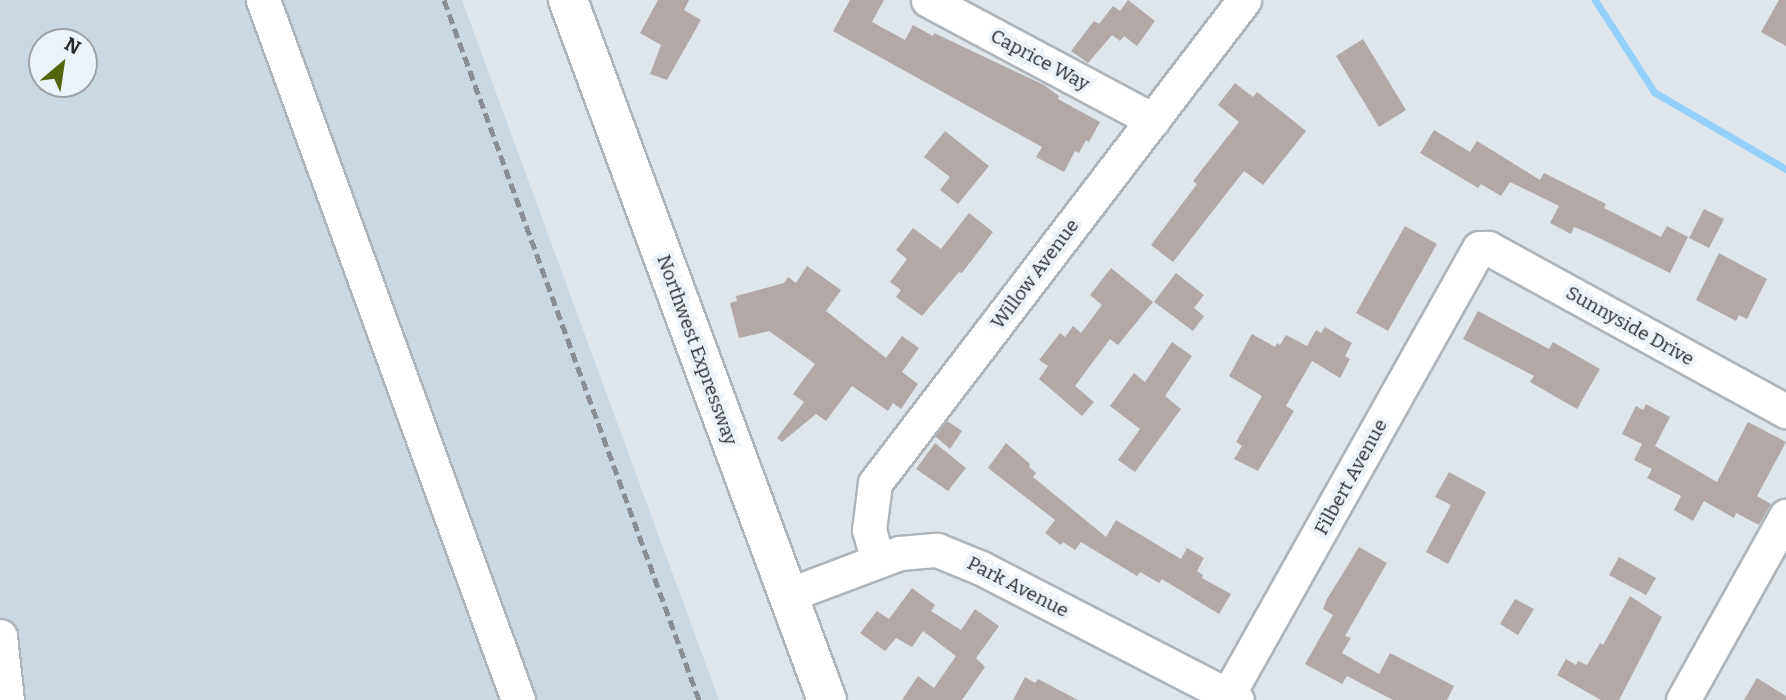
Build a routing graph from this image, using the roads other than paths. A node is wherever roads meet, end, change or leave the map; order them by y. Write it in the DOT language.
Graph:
graph roads {
  1 [pos="263,0"];
  2 [pos="568,0"];
  3 [pos="928,0"];
  4 [pos="1244,0"];
  5 [pos="1153,120"];
  6 [pos="1475,252"];
  7 [pos="1786,411"];
  8 [pos="1786,516"];
  9 [pos="878,561"];
  10 [pos="788,595"];
  11 [pos="0,636"];
  12 [pos="1230,698"];
  13 [pos="7,700"];
  14 [pos="518,700"];
  15 [pos="827,700"];
  16 [pos="1683,700"];
  1 -- 14 [label="street"];
  2 -- 10 [label="main road, Northwest Expressway"];
  3 -- 5 [label="street, Caprice Way"];
  4 -- 5 [label="street, Willow Avenue"];
  5 -- 9 [label="street, Willow Avenue"];
  6 -- 7 [label="street, Sunnyside Drive"];
  6 -- 12 [label="street, Filbert Avenue"];
  8 -- 16 [label="street"];
  9 -- 10 [label="street, Park Avenue"];
  9 -- 12 [label="street, Park Avenue"];
  10 -- 15 [label="main road, Northwest Expressway"];
  11 -- 13 [label="street"];
}
